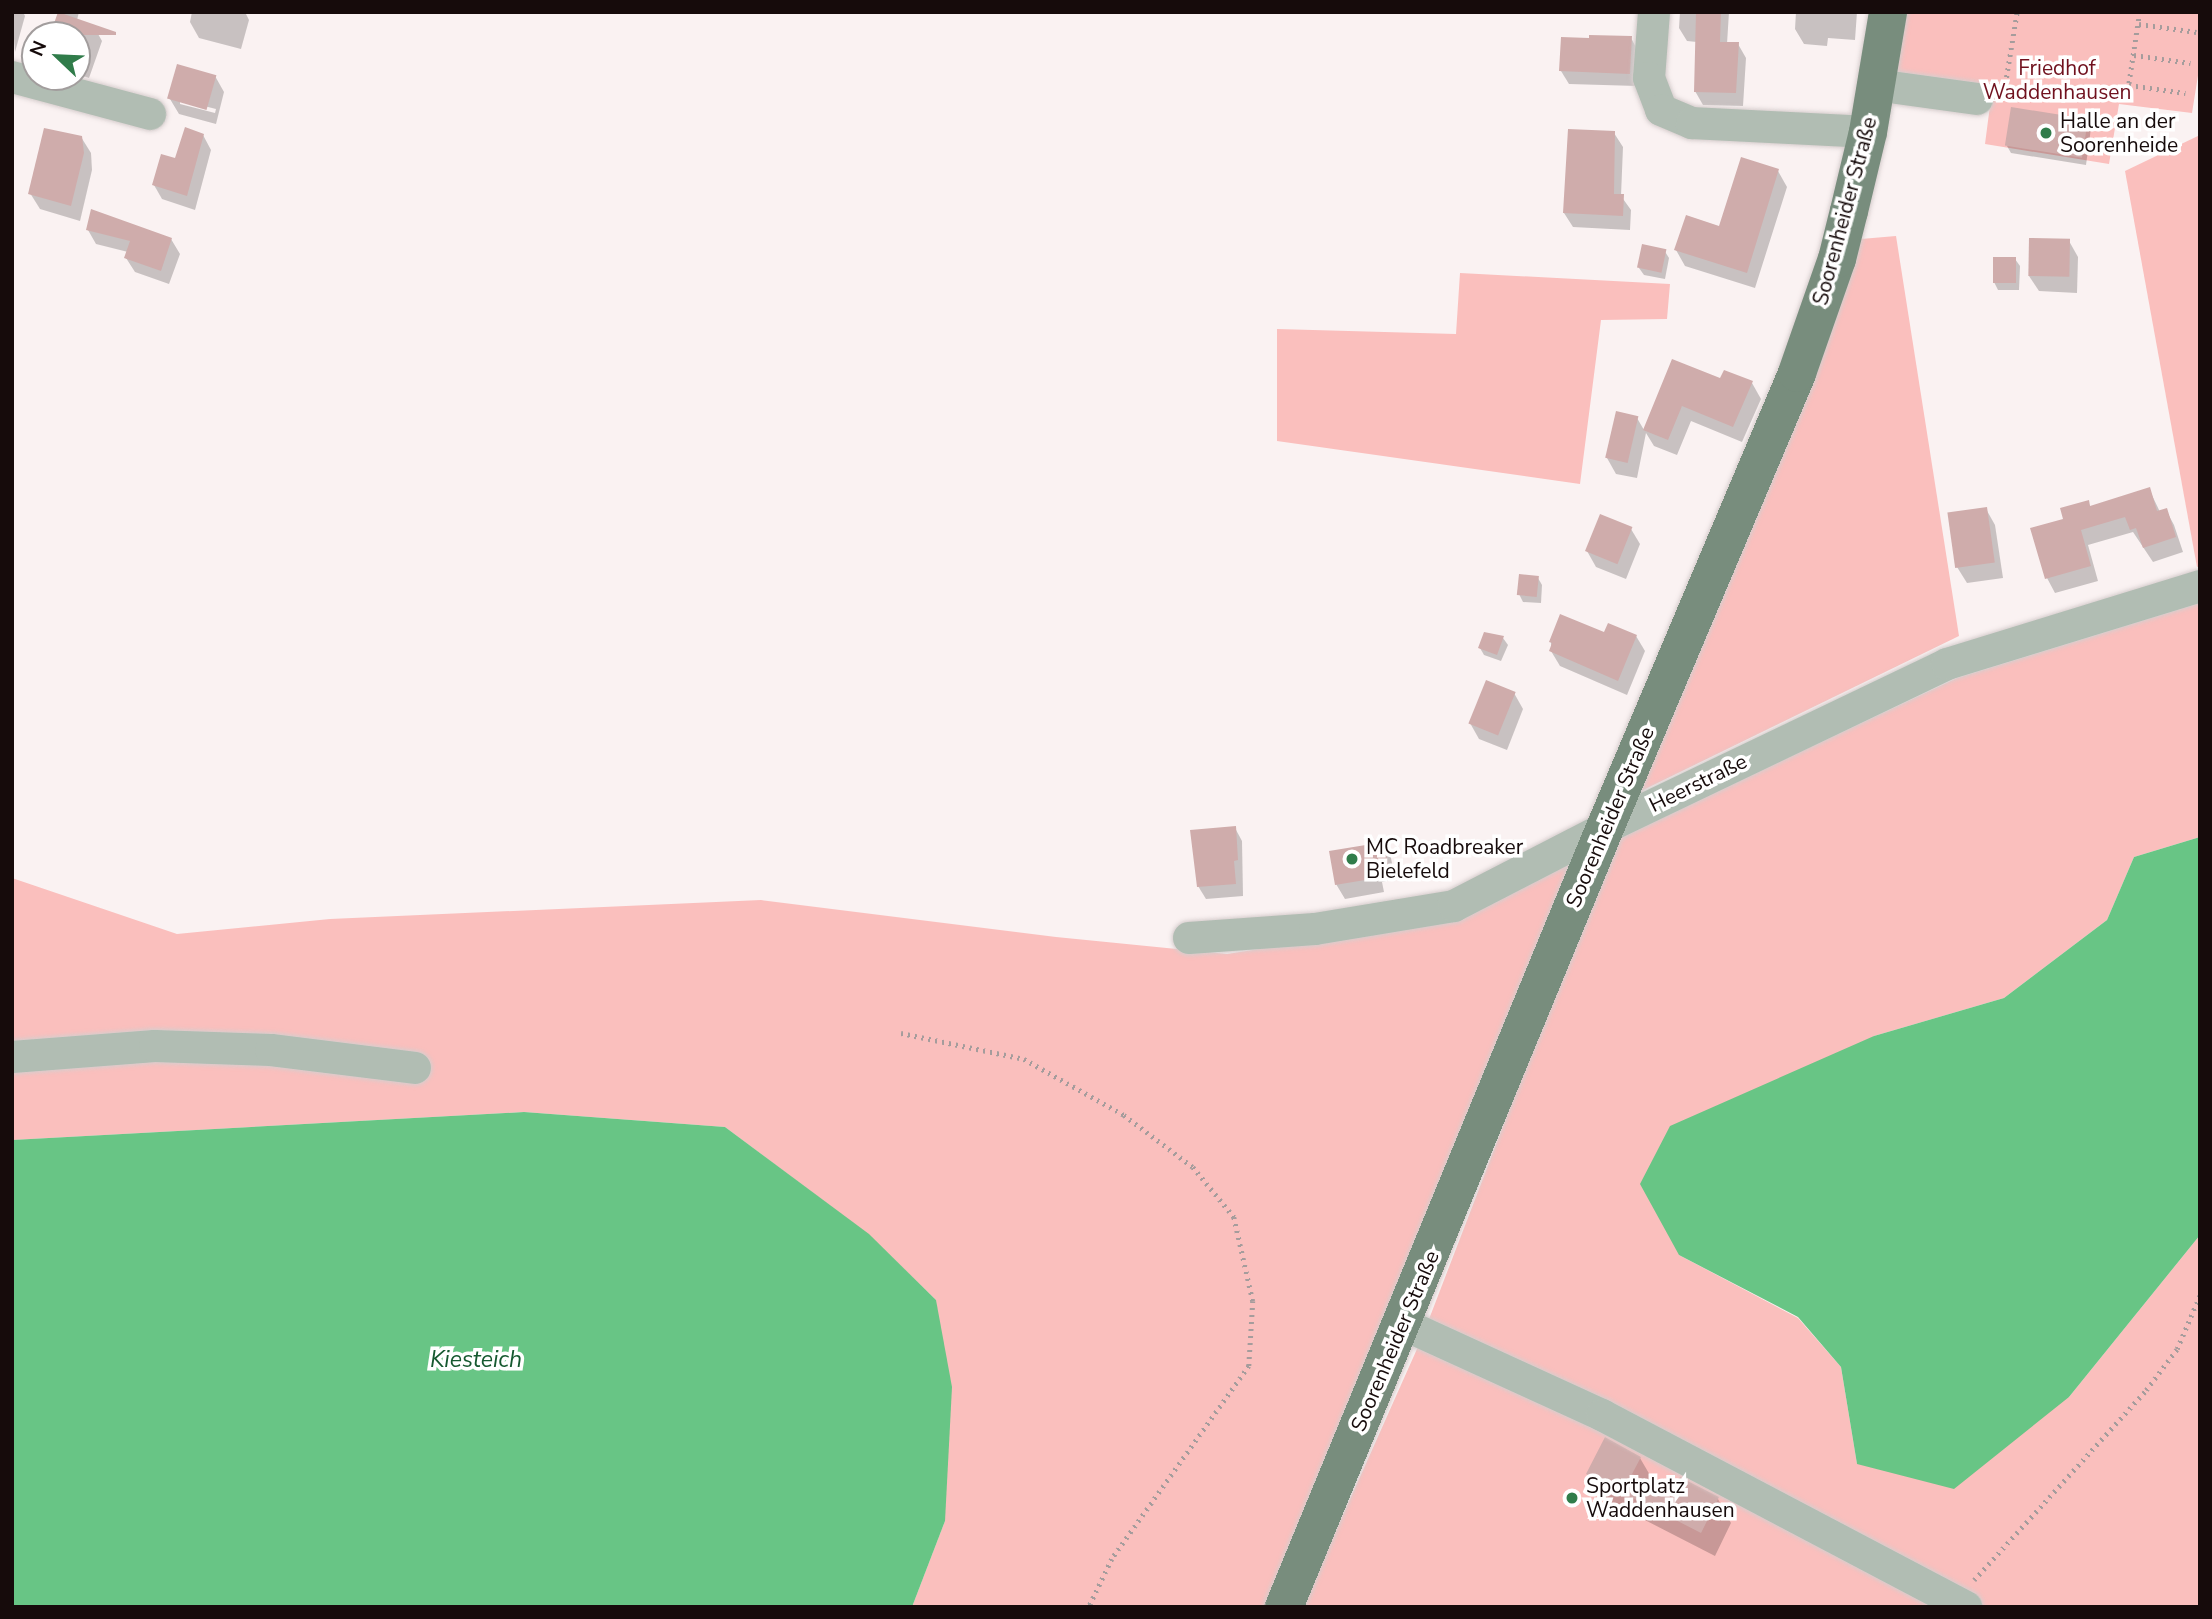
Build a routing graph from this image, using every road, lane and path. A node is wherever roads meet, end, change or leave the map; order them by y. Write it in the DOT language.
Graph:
graph roads {
  1 [pos="1654,12"];
  2 [pos="1888,12"];
  3 [pos="2017,12"];
  4 [pos="2140,12"];
  5 [pos="2138,24"];
  6 [pos="2196,32"];
  7 [pos="2134,55"];
  8 [pos="2190,63"];
  9 [pos="12,77"];
  10 [pos="1876,86"];
  11 [pos="2185,93"];
  12 [pos="1977,99"];
  13 [pos="150,114"];
  14 [pos="1868,132"];
  15 [pos="2200,586"];
  16 [pos="1605,828"];
  17 [pos="1189,938"];
  18 [pos="901,1033"];
  19 [pos="12,1057"];
  20 [pos="415,1068"];
  21 [pos="2200,1294"];
  22 [pos="1403,1324"];
  23 [pos="1961,1603"];
  24 [pos="1089,1607"];
  25 [pos="1284,1607"];
  1 -- 14 [label="street"];
  2 -- 10 [label="main road, Soorenheider Straße"];
  3 -- 12 [label="path"];
  4 -- 5 [label="path"];
  5 -- 6 [label="path"];
  5 -- 7 [label="path"];
  7 -- 8 [label="path"];
  7 -- 11 [label="path"];
  9 -- 13 [label="street"];
  10 -- 12 [label="street"];
  10 -- 14 [label="main road, Soorenheider Straße"];
  14 -- 16 [label="main road, Soorenheider Straße"];
  15 -- 16 [label="street, Heerstraße"];
  16 -- 17 [label="street, Heerstraße"];
  16 -- 22 [label="main road, Soorenheider Straße"];
  18 -- 24 [label="path"];
  19 -- 20 [label="street"];
  21 -- 23 [label="path"];
  22 -- 23 [label="street"];
  22 -- 25 [label="main road, Soorenheider Straße"];
}
